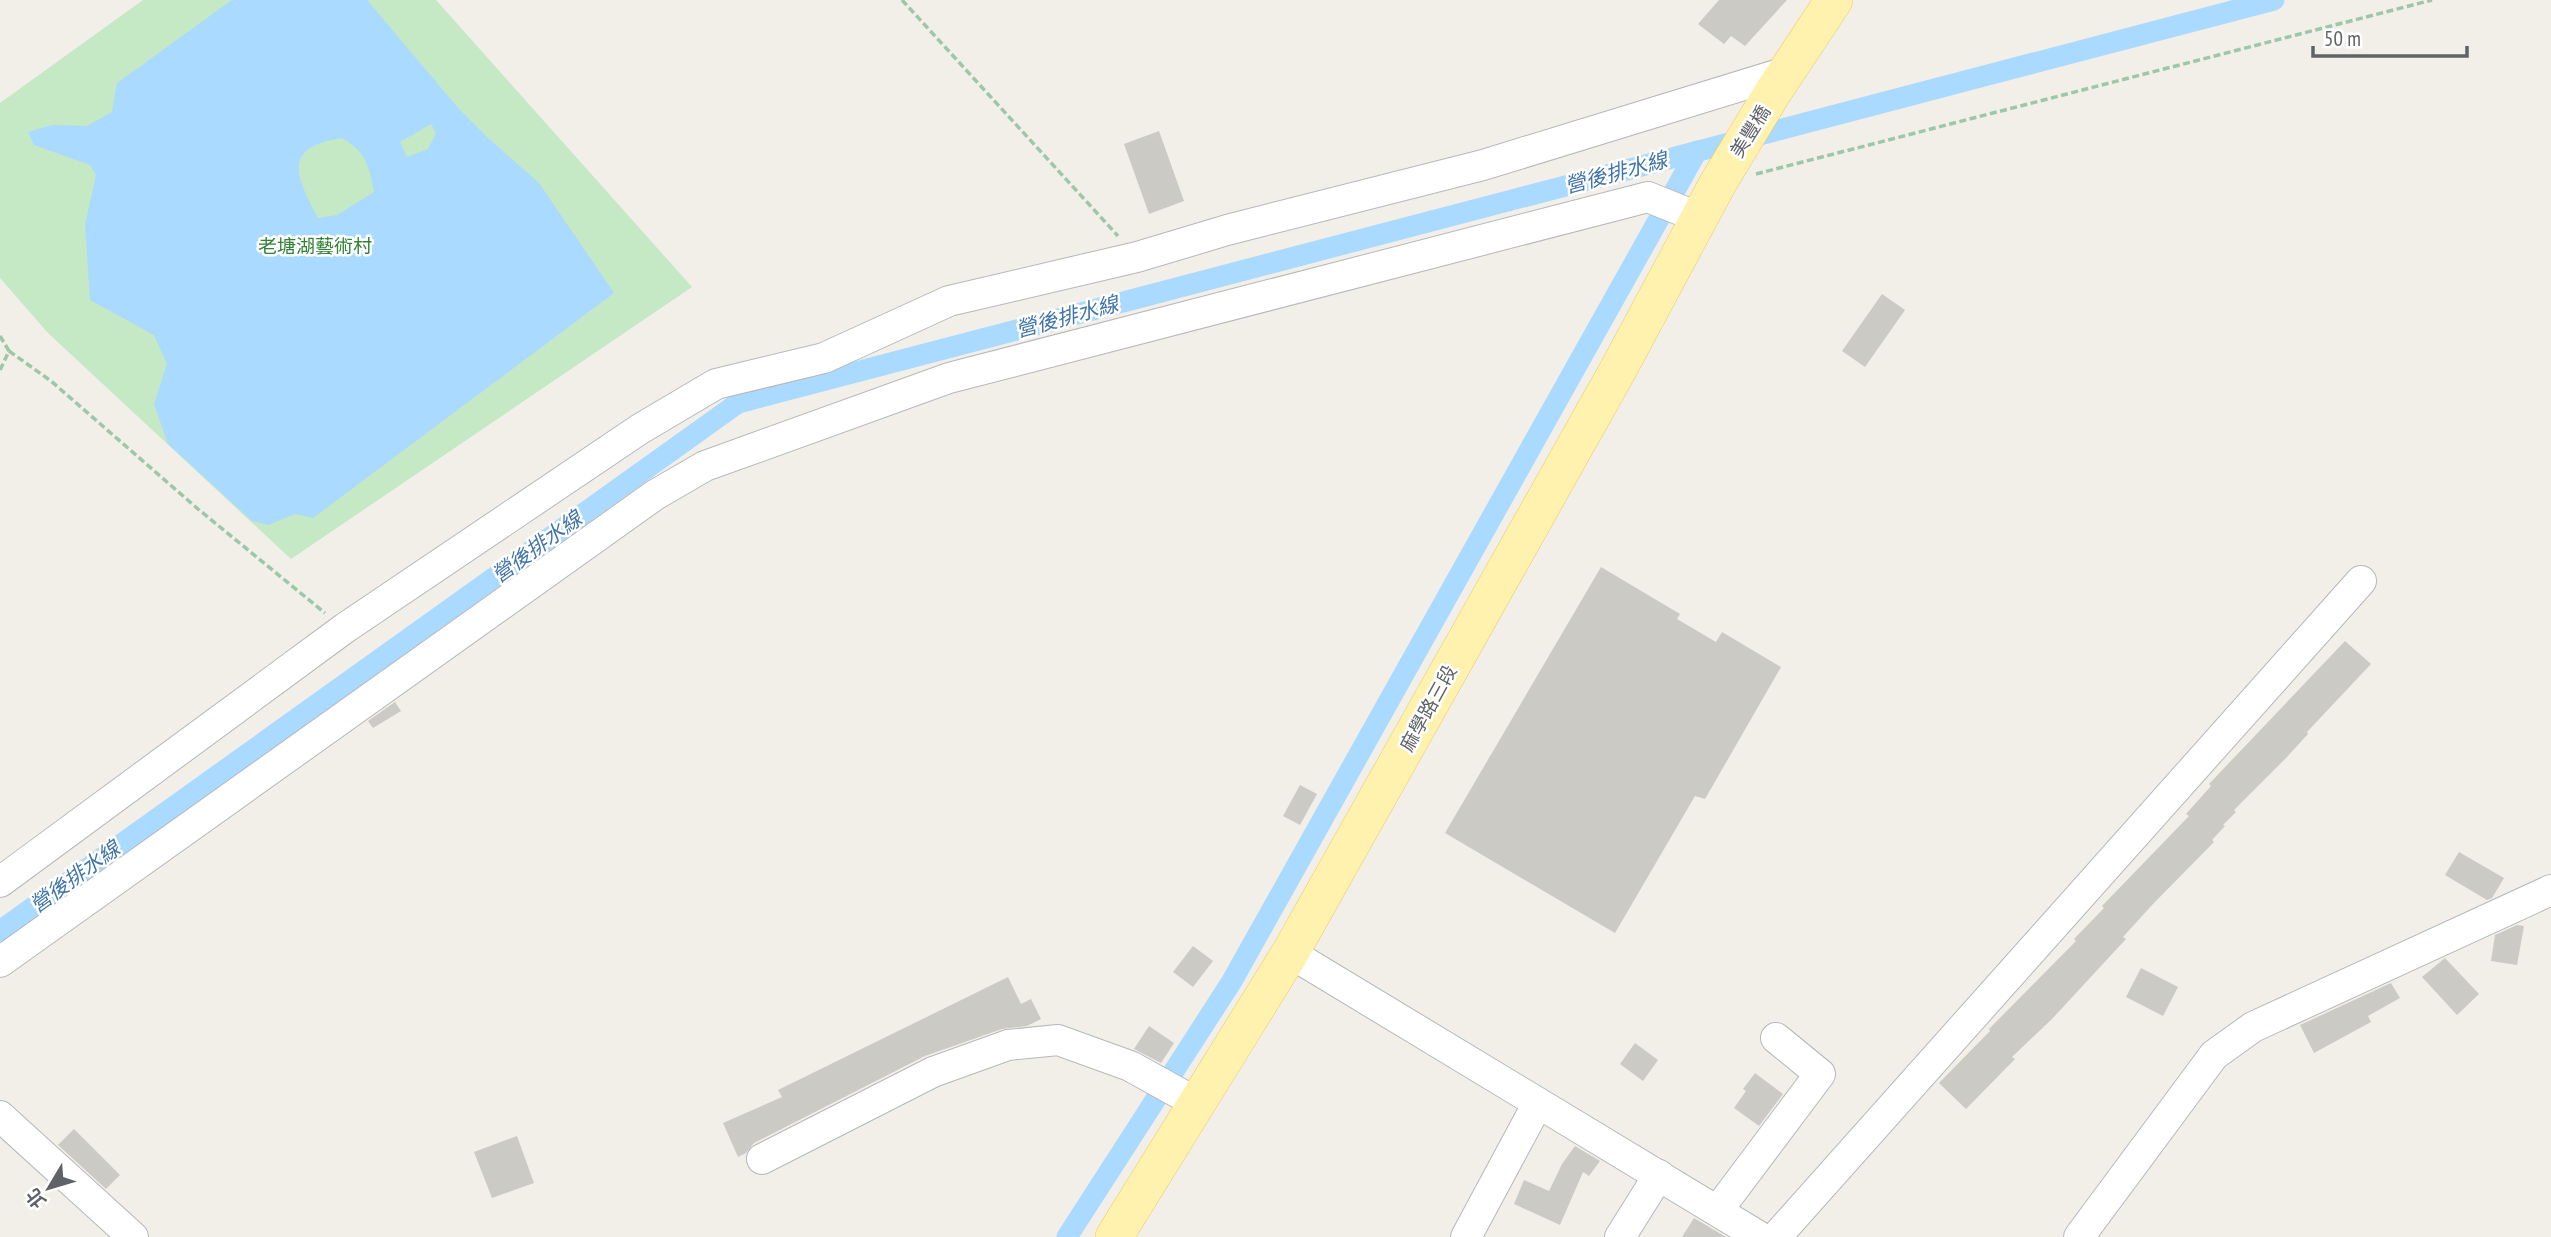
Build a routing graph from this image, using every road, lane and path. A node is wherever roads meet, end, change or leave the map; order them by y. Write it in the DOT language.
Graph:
graph roads {
  1 [pos="902,0"];
  2 [pos="1834,0"];
  3 [pos="2432,0"];
  4 [pos="1780,82"];
  5 [pos="1722,176"];
  6 [pos="1700,218"];
  7 [pos="1137,257"];
  8 [pos="0,336"];
  9 [pos="9,351"];
  10 [pos="0,370"];
  11 [pos="2361,582"];
  12 [pos="345,628"];
  13 [pos="0,883"];
  14 [pos="2551,890"];
  15 [pos="1290,953"];
  16 [pos="0,962"];
  17 [pos="1776,1038"];
  18 [pos="1197,1103"];
  19 [pos="1538,1103"];
  20 [pos="0,1116"];
  21 [pos="762,1159"];
  22 [pos="1660,1175"];
  23 [pos="1718,1210"];
  24 [pos="133,1237"];
  25 [pos="1114,1237"];
  26 [pos="1466,1237"];
  27 [pos="1620,1237"];
  28 [pos="1760,1237"];
  29 [pos="1776,1237"];
  30 [pos="2079,1237"];
  1 -- 7 [label="path"];
  2 -- 4 [label="main road, 美豐橋"];
  3 -- 5 [label="path"];
  4 -- 5 [label="main road, 美豐橋"];
  4 -- 7 [label="street"];
  5 -- 6 [label="main road, 麻學路三段"];
  6 -- 15 [label="main road, 麻學路三段"];
  6 -- 16 [label="street"];
  7 -- 12 [label="street"];
  8 -- 9 [label="path"];
  9 -- 10 [label="path"];
  9 -- 12 [label="path"];
  11 -- 29 [label="street"];
  12 -- 13 [label="street"];
  14 -- 30 [label="street"];
  15 -- 18 [label="main road, 麻學路三段"];
  15 -- 19 [label="street"];
  17 -- 23 [label="street"];
  18 -- 21 [label="street"];
  18 -- 25 [label="main road, 麻學路三段"];
  19 -- 22 [label="street"];
  19 -- 26 [label="street"];
  20 -- 24 [label="street"];
  22 -- 23 [label="street"];
  22 -- 27 [label="street"];
  23 -- 28 [label="street"];
}
